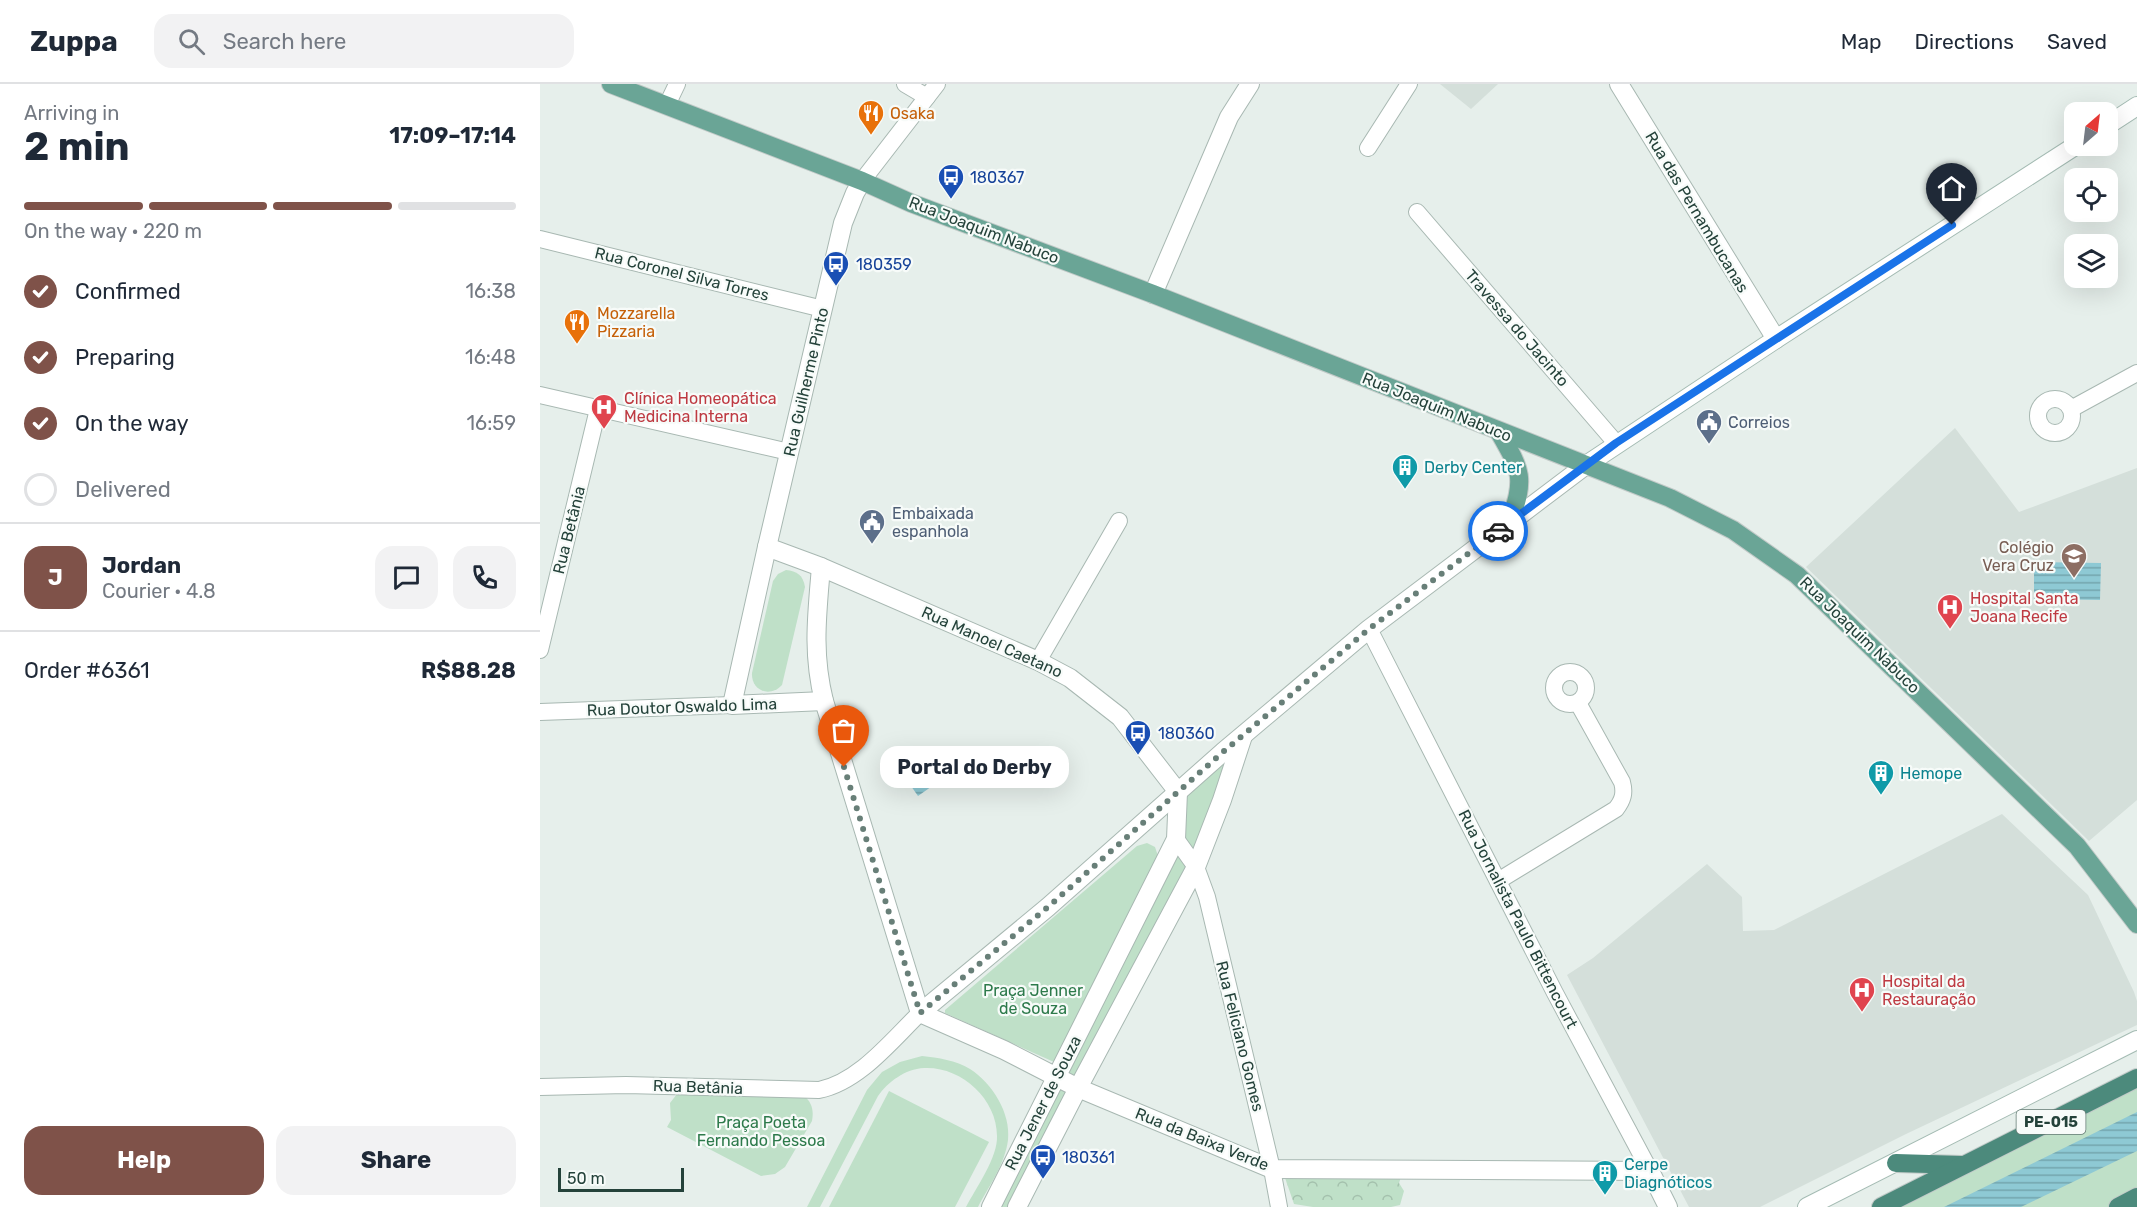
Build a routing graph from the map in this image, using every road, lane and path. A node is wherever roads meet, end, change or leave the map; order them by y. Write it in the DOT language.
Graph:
graph roads {
  1 [pos="611,84"];
  2 [pos="677,84"];
  3 [pos="905,84"];
  4 [pos="1250,84"];
  5 [pos="1409,84"];
  6 [pos="1619,84"];
  7 [pos="644,90"];
  8 [pos="932,90"];
  9 [pos="667,105"];
  10 [pos="2137,106"];
  11 [pos="2118,118"];
  12 [pos="1368,148"];
  13 [pos="2064,154"];
  14 [pos="862,181"];
  15 [pos="1417,212"];
  16 [pos="540,238"];
  17 [pos="1153,294"];
  18 [pos="824,309"];
  19 [pos="1776,339"];
  20 [pos="2137,373"];
  21 [pos="540,395"];
  22 [pos="598,409"];
  23 [pos="2071,409"];
  24 [pos="1499,432"];
  25 [pos="1616,443"];
  26 [pos="789,452"];
  27 [pos="1586,465"];
  28 [pos="1119,521"];
  29 [pos="1510,522"];
  30 [pos="767,547"];
  31 [pos="821,567"];
  32 [pos="1369,629"];
  33 [pos="540,650"];
  34 [pos="1038,661"];
  35 [pos="824,701"];
  36 [pos="1578,703"];
  37 [pos="732,705"];
  38 [pos="540,712"];
  39 [pos="1243,736"];
  40 [pos="1178,792"];
  41 [pos="1176,839"];
  42 [pos="1196,867"];
  43 [pos="1498,881"];
  44 [pos="2137,924"];
  45 [pos="920,1013"];
  46 [pos="2137,1040"];
  47 [pos="1056,1077"];
  48 [pos="2137,1078"];
  49 [pos="540,1087"];
  50 [pos="1078,1088"];
  51 [pos="1896,1163"];
  52 [pos="1964,1165"];
  53 [pos="1272,1169"];
  54 [pos="1650,1171"];
  55 [pos="2137,1197"];
  56 [pos="991,1207"];
  57 [pos="1017,1207"];
  58 [pos="1279,1207"];
  59 [pos="1668,1207"];
  60 [pos="1807,1207"];
  61 [pos="1881,1207"];
  62 [pos="2118,1207"];
  1 -- 7 [label="main road, Rua Joaquim Nabuco"];
  2 -- 9 [label="street"];
  3 -- 8 [label="street"];
  4 -- 17 [label="street"];
  5 -- 12 [label="street"];
  6 -- 19 [label="street, Rua das Pernambucanas"];
  7 -- 9 [label="main road, Rua Joaquim Nabuco"];
  8 -- 14 [label="street, Rua Guilherme Pinto"];
  9 -- 14 [label="main road, Rua Joaquim Nabuco"];
  10 -- 11 [label="street"];
  13 -- 19 [label="street"];
  14 -- 17 [label="main road, Rua Joaquim Nabuco"];
  14 -- 18 [label="street, Rua Guilherme Pinto"];
  15 -- 25 [label="street, Travessa do Jacinto"];
  16 -- 18 [label="street, Rua Coronel Silva Torres"];
  17 -- 24 [label="main road, Rua Joaquim Nabuco"];
  18 -- 26 [label="street, Rua Guilherme Pinto"];
  19 -- 25 [label="street"];
  20 -- 23 [label="street"];
  21 -- 22 [label="street"];
  22 -- 26 [label="street"];
  22 -- 33 [label="street, Rua Betânia"];
  24 -- 27 [label="main road, Rua Joaquim Nabuco"];
  24 -- 29 [label="main road"];
  25 -- 27 [label="street"];
  26 -- 30 [label="street, Rua Guilherme Pinto"];
  27 -- 29 [label="street"];
  27 -- 44 [label="main road, Rua Joaquim Nabuco"];
  28 -- 34 [label="street"];
  29 -- 32 [label="street"];
  30 -- 31 [label="street, Rua Manoel Caetano"];
  30 -- 37 [label="street, Rua Guilherme Pinto"];
  31 -- 34 [label="street, Rua Manoel Caetano"];
  31 -- 35 [label="street"];
  32 -- 39 [label="street"];
  32 -- 43 [label="street, Rua Jornalista Paulo Bittencourt"];
  34 -- 40 [label="street, Rua Manoel Caetano"];
  35 -- 37 [label="street, Rua Doutor Oswaldo Lima"];
  35 -- 45 [label="street"];
  36 -- 43 [label="street"];
  37 -- 38 [label="street, Rua Doutor Oswaldo Lima"];
  39 -- 40 [label="street"];
  39 -- 42 [label="street, Rua Jener de Souza"];
  40 -- 41 [label="street, Rua Jener de Souza"];
  40 -- 45 [label="street"];
  41 -- 42 [label="street"];
  41 -- 47 [label="street, Rua Jener de Souza"];
  42 -- 50 [label="street, Rua Jener de Souza"];
  42 -- 53 [label="street, Rua Feliciano Gomes"];
  43 -- 54 [label="street, Rua Jornalista Paulo Bittencourt"];
  45 -- 47 [label="street, Rua da Baixa Verde"];
  45 -- 49 [label="street, Rua Betânia"];
  46 -- 51 [label="street"];
  47 -- 50 [label="street, Rua da Baixa Verde"];
  47 -- 56 [label="street, Rua Jener de Souza"];
  48 -- 52 [label="highway, PE-015"];
  50 -- 53 [label="street, Rua da Baixa Verde"];
  50 -- 57 [label="street, Rua Jener de Souza"];
  51 -- 52 [label="highway"];
  51 -- 60 [label="street"];
  52 -- 61 [label="highway, PE-015"];
  53 -- 54 [label="street, Rua da Baixa Verde"];
  53 -- 58 [label="street, Rua Feliciano Gomes"];
  54 -- 59 [label="street, Rua Jornalista Paulo Bittencourt"];
  55 -- 62 [label="highway"];
}
